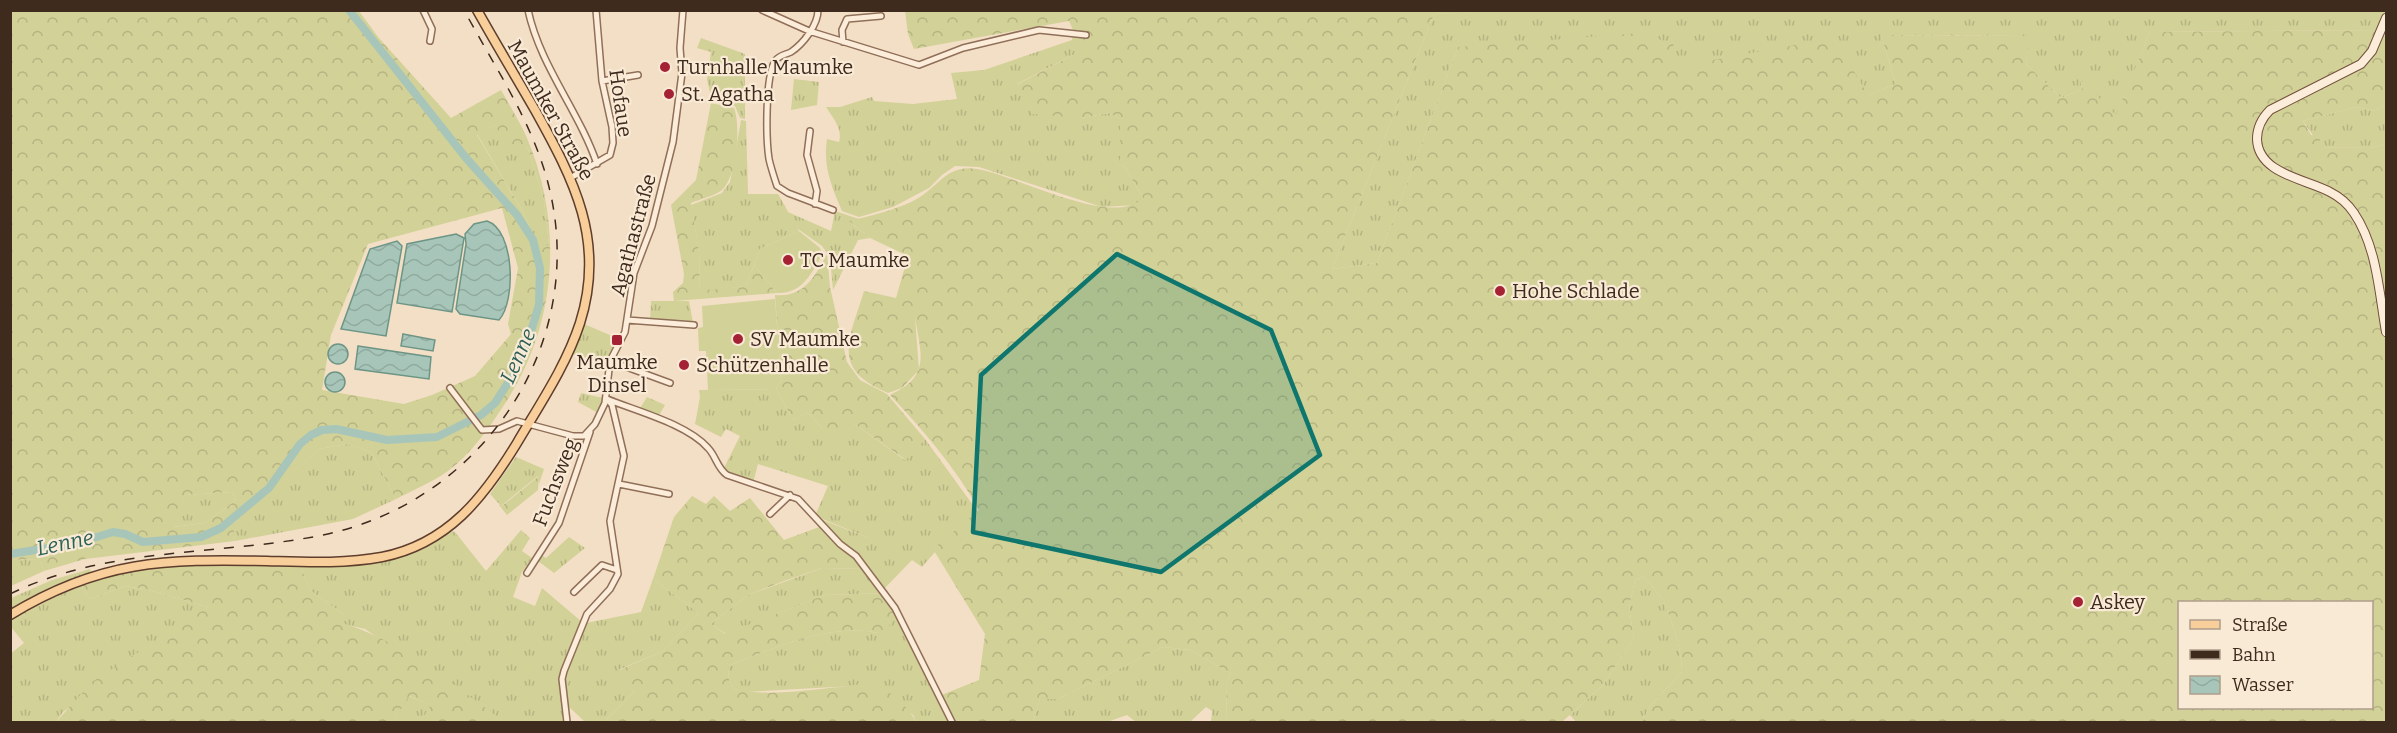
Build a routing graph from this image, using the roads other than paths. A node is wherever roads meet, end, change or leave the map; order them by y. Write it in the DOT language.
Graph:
graph roads {
  1 [pos="423,10"];
  2 [pos="477,10"];
  3 [pos="528,10"];
  4 [pos="596,10"];
  5 [pos="682,10"];
  6 [pos="762,10"];
  7 [pos="818,10"];
  8 [pos="881,16"];
  9 [pos="2386,18"];
  10 [pos="809,32"];
  11 [pos="1086,34"];
  12 [pos="430,41"];
  13 [pos="843,42"];
  14 [pos="638,75"];
  15 [pos="602,81"];
  16 [pos="810,131"];
  17 [pos="597,164"];
  18 [pos="572,177"];
  19 [pos="815,204"];
  20 [pos="833,210"];
  21 [pos="627,320"];
  22 [pos="694,325"];
  23 [pos="2386,332"];
  24 [pos="610,361"];
  25 [pos="670,382"];
  26 [pos="450,388"];
  27 [pos="607,399"];
  28 [pos="529,423"];
  29 [pos="590,432"];
  30 [pos="619,484"];
  31 [pos="669,494"];
  32 [pos="790,495"];
  33 [pos="770,514"];
  34 [pos="617,570"];
  35 [pos="527,573"];
  36 [pos="574,592"];
  37 [pos="10,615"];
  38 [pos="567,723"];
  39 [pos="952,723"];
  1 -- 12 [label="street"];
  2 -- 18 [label="main road, Maumker Straße"];
  3 -- 17 [label="street"];
  4 -- 15 [label="street, Hofaue"];
  5 -- 21 [label="street, Agathastraße"];
  6 -- 10 [label="street"];
  7 -- 10 [label="street"];
  8 -- 13 [label="street"];
  9 -- 23 [label="main road"];
  10 -- 13 [label="street"];
  10 -- 19 [label="street"];
  11 -- 13 [label="street"];
  14 -- 15 [label="street"];
  15 -- 17 [label="street, Hofaue"];
  16 -- 19 [label="street"];
  17 -- 18 [label="street, Hofaue"];
  18 -- 28 [label="main road, Maumker Straße"];
  19 -- 20 [label="street"];
  21 -- 22 [label="street"];
  21 -- 24 [label="street, Agathastraße"];
  24 -- 25 [label="street"];
  24 -- 27 [label="street, Agathastraße"];
  26 -- 28 [label="street"];
  27 -- 29 [label="street, Agathastraße"];
  27 -- 30 [label="street"];
  27 -- 32 [label="street"];
  28 -- 29 [label="street"];
  28 -- 37 [label="main road, Maumker Straße"];
  29 -- 35 [label="street, Fuchsweg"];
  30 -- 31 [label="street"];
  30 -- 34 [label="street"];
  32 -- 33 [label="street"];
  32 -- 39 [label="street"];
  34 -- 36 [label="street"];
  34 -- 38 [label="street"];
}
